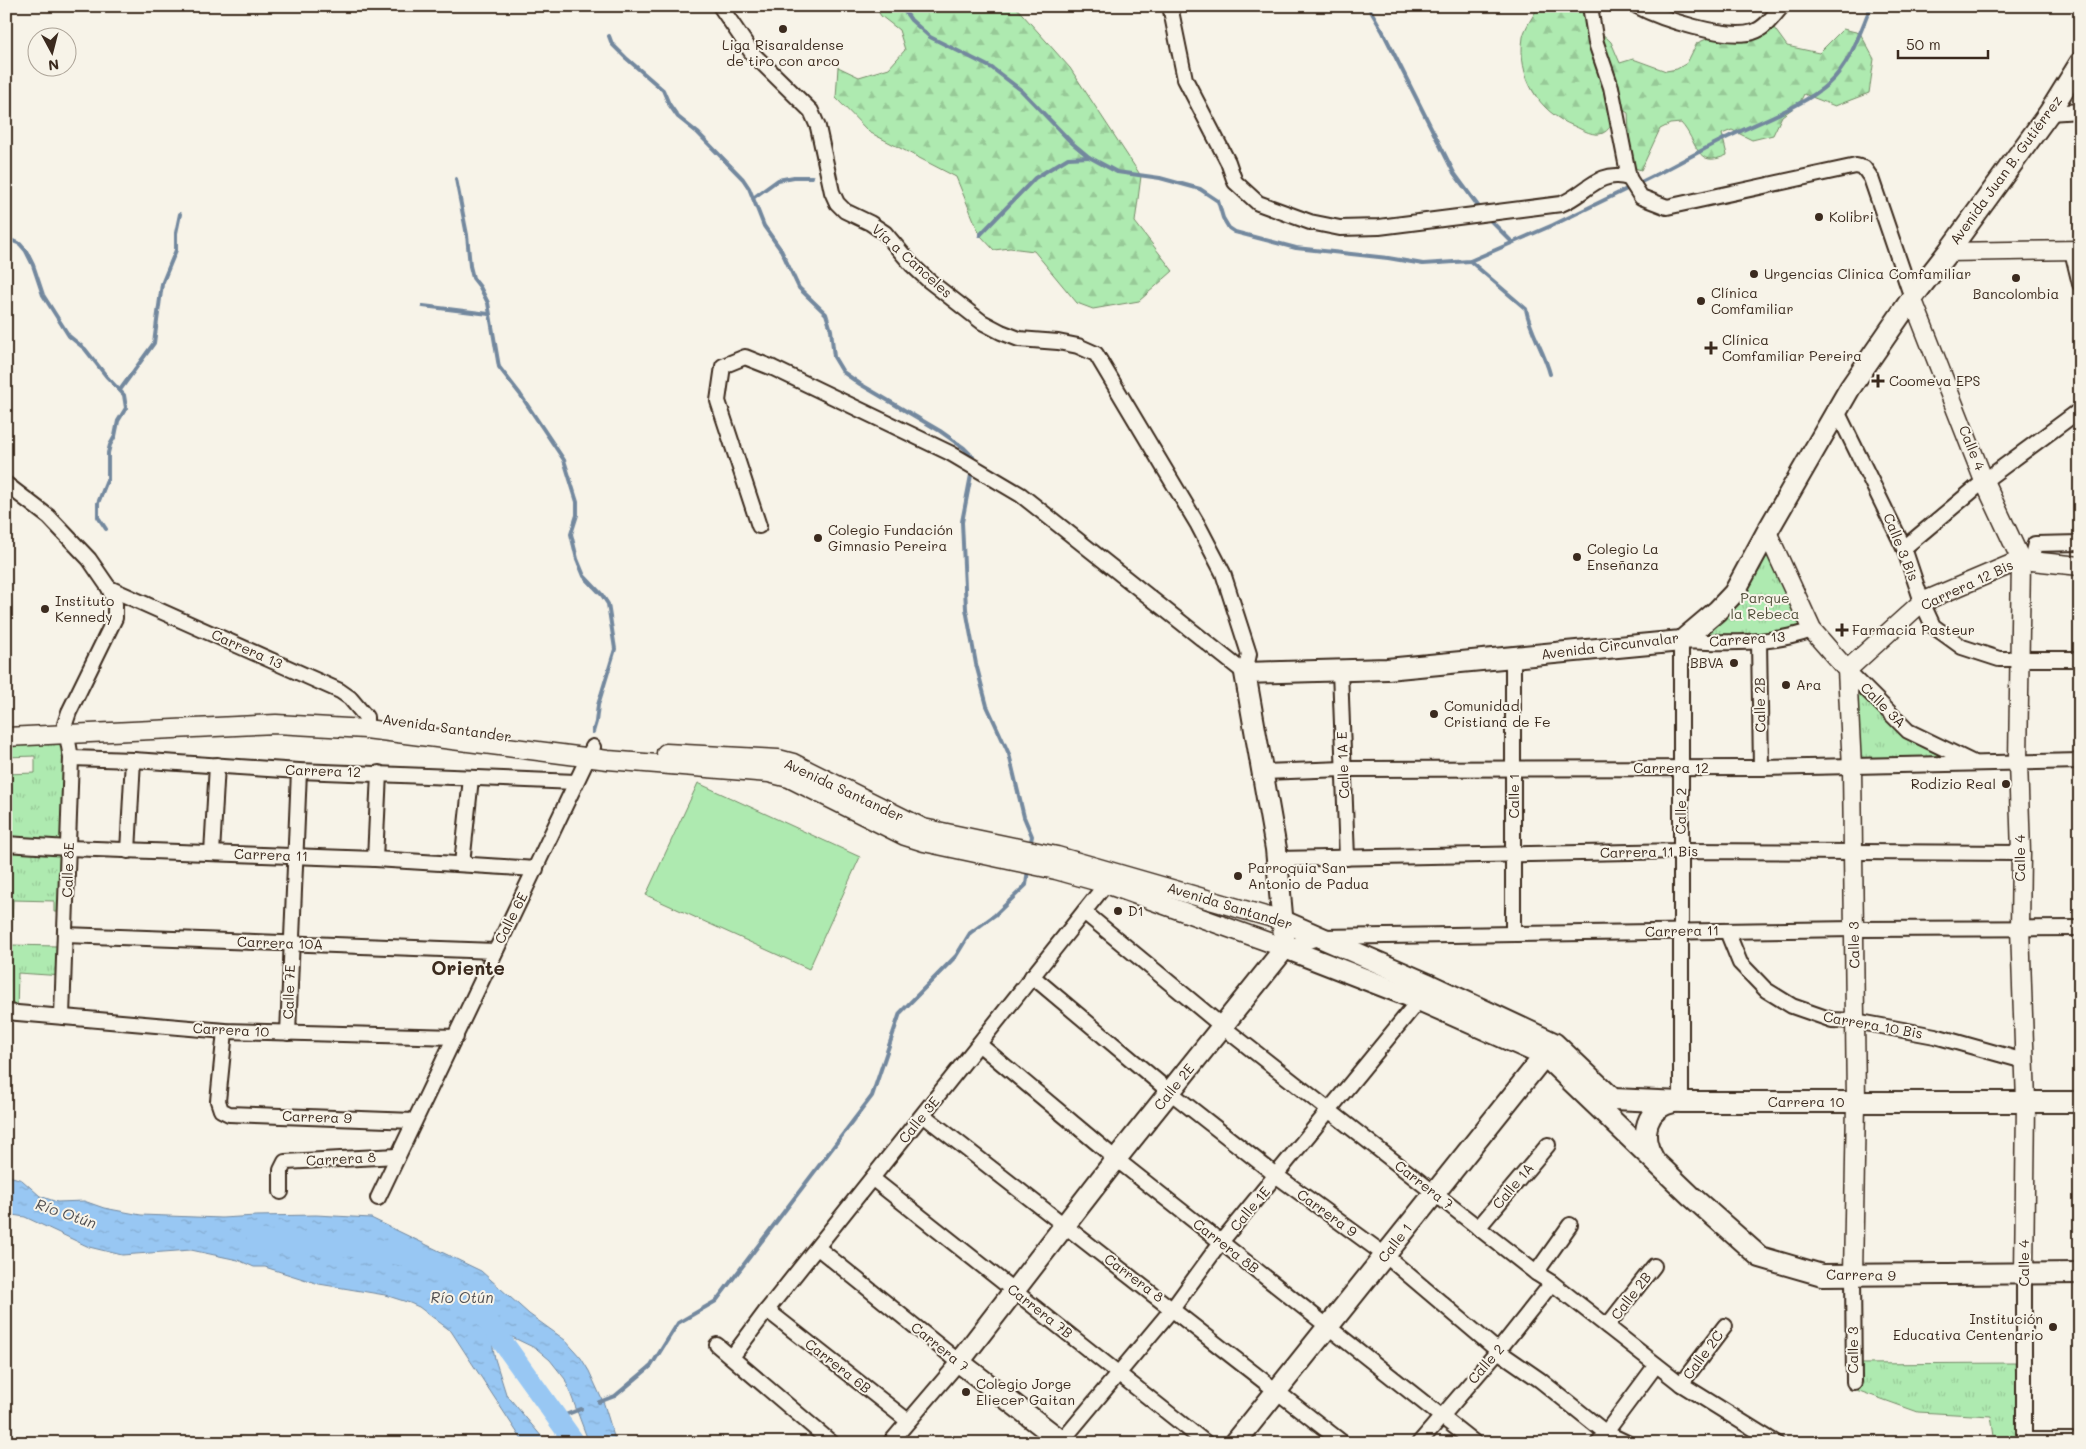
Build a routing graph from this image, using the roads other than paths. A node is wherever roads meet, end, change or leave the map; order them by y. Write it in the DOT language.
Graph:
graph roads {
  1 [pos="720,6"];
  2 [pos="1170,6"];
  3 [pos="1590,6"];
  4 [pos="1637,6"];
  5 [pos="1782,6"];
  6 [pos="2080,63"];
  7 [pos="2080,111"];
  8 [pos="2049,113"];
  9 [pos="1628,178"];
  10 [pos="1976,212"];
  11 [pos="2076,250"];
  12 [pos="1948,252"];
  13 [pos="1980,252"];
  14 [pos="2080,284"];
  15 [pos="1912,298"];
  16 [pos="2080,410"];
  17 [pos="1837,411"];
  18 [pos="1984,481"];
  19 [pos="6,484"];
  20 [pos="759,526"];
  21 [pos="1767,532"];
  22 [pos="2080,543"];
  23 [pos="1904,548"];
  24 [pos="2026,560"];
  25 [pos="2080,566"];
  26 [pos="110,588"];
  27 [pos="1922,602"];
  28 [pos="1812,630"];
  29 [pos="1683,640"];
  30 [pos="1760,641"];
  31 [pos="1513,658"];
  32 [pos="2019,659"];
  33 [pos="2080,659"];
  34 [pos="1847,670"];
  35 [pos="1340,672"];
  36 [pos="1245,673"];
  37 [pos="366,723"];
  38 [pos="65,729"];
  39 [pos="7,737"];
  40 [pos="591,752"];
  41 [pos="70,758"];
  42 [pos="133,760"];
  43 [pos="2080,761"];
  44 [pos="2018,762"];
  45 [pos="1975,763"];
  46 [pos="217,765"];
  47 [pos="1852,767"];
  48 [pos="1682,768"];
  49 [pos="1761,768"];
  50 [pos="1343,769"];
  51 [pos="1514,770"];
  52 [pos="299,771"];
  53 [pos="1262,772"];
  54 [pos="379,773"];
  55 [pos="471,778"];
  56 [pos="576,782"];
  57 [pos="6,844"];
  58 [pos="68,848"];
  59 [pos="128,850"];
  60 [pos="1681,851"];
  61 [pos="1852,851"];
  62 [pos="212,853"];
  63 [pos="2021,853"];
  64 [pos="1514,855"];
  65 [pos="294,856"];
  66 [pos="1348,858"];
  67 [pos="375,859"];
  68 [pos="1277,859"];
  69 [pos="462,864"];
  70 [pos="536,869"];
  71 [pos="1106,884"];
  72 [pos="1084,912"];
  73 [pos="1283,920"];
  74 [pos="2020,928"];
  75 [pos="2080,928"];
  76 [pos="1854,929"];
  77 [pos="1727,931"];
  78 [pos="1681,932"];
  79 [pos="1513,934"];
  80 [pos="66,935"];
  81 [pos="1321,937"];
  82 [pos="291,943"];
  83 [pos="1285,948"];
  84 [pos="495,951"];
  85 [pos="1032,976"];
  86 [pos="1419,1000"];
  87 [pos="6,1012"];
  88 [pos="62,1016"];
  89 [pos="1855,1021"];
  90 [pos="1223,1027"];
  91 [pos="225,1031"];
  92 [pos="288,1033"];
  93 [pos="456,1037"];
  94 [pos="980,1045"];
  95 [pos="1550,1049"];
  96 [pos="2024,1061"];
  97 [pos="1170,1092"];
  98 [pos="1682,1102"];
  99 [pos="1856,1102"];
  100 [pos="2026,1102"];
  101 [pos="2080,1102"];
  102 [pos="1328,1110"];
  103 [pos="923,1115"];
  104 [pos="414,1121"];
  105 [pos="1548,1145"];
  106 [pos="397,1156"];
  107 [pos="1116,1159"];
  108 [pos="1657,1164"];
  109 [pos="1277,1176"];
  110 [pos="873,1179"];
  111 [pos="281,1192"];
  112 [pos="1434,1193"];
  113 [pos="378,1198"];
  114 [pos="1570,1225"];
  115 [pos="1064,1226"];
  116 [pos="1478,1228"];
  117 [pos="1221,1242"];
  118 [pos="818,1248"];
  119 [pos="1385,1255"];
  120 [pos="1654,1266"];
  121 [pos="2080,1273"];
  122 [pos="1536,1274"];
  123 [pos="2024,1274"];
  124 [pos="1853,1276"];
  125 [pos="1552,1283"];
  126 [pos="1014,1290"];
  127 [pos="1173,1308"];
  128 [pos="767,1310"];
  129 [pos="1329,1326"];
  130 [pos="1607,1326"];
  131 [pos="1725,1326"];
  132 [pos="717,1345"];
  133 [pos="1498,1351"];
  134 [pos="732,1357"];
  135 [pos="959,1362"];
  136 [pos="1656,1365"];
  137 [pos="1118,1373"];
  138 [pos="1854,1382"];
  139 [pos="1681,1384"];
  140 [pos="1277,1391"];
  141 [pos="1440,1416"];
  142 [pos="908,1421"];
  143 [pos="1602,1438"];
  144 [pos="2080,1440"];
  145 [pos="1767,1441"];
  146 [pos="1063,1442"];
  147 [pos="832,1443"];
  148 [pos="890,1443"];
  149 [pos="1206,1443"];
  150 [pos="1235,1443"];
  151 [pos="1344,1443"];
  152 [pos="1419,1443"];
  153 [pos="1475,1443"];
  154 [pos="1627,1443"];
  1 -- 36 [label="street, Vía a Canceles"];
  2 -- 9 [label="street"];
  3 -- 9 [label="street"];
  4 -- 5 [label="street"];
  6 -- 8 [label="main road, Avenida Juan B. Gutiérrez"];
  7 -- 8 [label="street"];
  8 -- 10 [label="main road, Avenida Juan B. Gutiérrez"];
  9 -- 15 [label="street"];
  10 -- 12 [label="main road, Avenida Juan B. Gutiérrez"];
  10 -- 13 [label="street"];
  11 -- 13 [label="street"];
  11 -- 14 [label="street"];
  12 -- 13 [label="street"];
  12 -- 15 [label="main road, Avenida Circunvalar"];
  15 -- 17 [label="main road, Avenida Circunvalar"];
  15 -- 18 [label="street, Calle 4"];
  16 -- 18 [label="street"];
  17 -- 21 [label="main road, Avenida Circunvalar"];
  17 -- 23 [label="street, Calle 3 Bis"];
  18 -- 23 [label="street"];
  18 -- 24 [label="street, Calle 4"];
  19 -- 26 [label="street"];
  20 -- 36 [label="street"];
  21 -- 28 [label="street"];
  21 -- 29 [label="main road, Avenida Circunvalar"];
  22 -- 24 [label="street"];
  23 -- 27 [label="street, Calle 3 Bis"];
  24 -- 25 [label="street, Carrera 12 Bis"];
  24 -- 27 [label="street, Carrera 12 Bis"];
  24 -- 32 [label="street, Calle 4"];
  26 -- 37 [label="street, Carrera 13"];
  26 -- 38 [label="street"];
  27 -- 32 [label="street, Calle 3 Bis"];
  27 -- 34 [label="street, Carrera 12 Bis"];
  28 -- 30 [label="street, Carrera 13"];
  28 -- 34 [label="street"];
  29 -- 30 [label="street, Carrera 13"];
  29 -- 31 [label="main road, Avenida Circunvalar"];
  29 -- 48 [label="street, Calle 2"];
  30 -- 49 [label="street, Calle 2B"];
  31 -- 35 [label="main road, Avenida Circunvalar"];
  31 -- 51 [label="street, Calle 1"];
  32 -- 33 [label="street, Calle 3 Bis"];
  32 -- 44 [label="street, Calle 4"];
  34 -- 45 [label="street, Calle 3A"];
  34 -- 47 [label="street, Calle 3"];
  35 -- 36 [label="main road, Avenida Circunvalar"];
  35 -- 50 [label="street, Calle 1A E"];
  36 -- 53 [label="main road"];
  37 -- 38 [label="street, Avenida Santander"];
  37 -- 40 [label="street, Avenida Santander"];
  38 -- 39 [label="street, Avenida Santander"];
  38 -- 41 [label="street, Calle 8E"];
  40 -- 56 [label="street, Calle 6E"];
  40 -- 71 [label="street, Avenida Santander"];
  40 -- 73 [label="street, Avenida Santander"];
  41 -- 42 [label="street, Carrera 12"];
  41 -- 58 [label="street, Calle 8E"];
  42 -- 46 [label="street, Carrera 12"];
  42 -- 59 [label="street"];
  43 -- 44 [label="street, Carrera 12"];
  44 -- 45 [label="street, Carrera 12"];
  44 -- 63 [label="street, Calle 4"];
  45 -- 47 [label="street, Carrera 12"];
  46 -- 52 [label="street, Carrera 12"];
  46 -- 62 [label="street"];
  47 -- 49 [label="street, Carrera 12"];
  47 -- 61 [label="street, Calle 3"];
  48 -- 49 [label="street, Carrera 12"];
  48 -- 51 [label="street, Carrera 12"];
  48 -- 60 [label="street, Calle 2"];
  50 -- 51 [label="street, Carrera 12"];
  50 -- 53 [label="street, Carrera 12"];
  50 -- 66 [label="street, Calle 1A E"];
  51 -- 64 [label="street, Calle 1"];
  52 -- 54 [label="street, Carrera 12"];
  52 -- 65 [label="street, Calle 7E"];
  53 -- 68 [label="main road"];
  54 -- 55 [label="street, Carrera 12"];
  54 -- 67 [label="street"];
  55 -- 56 [label="street, Carrera 12"];
  55 -- 69 [label="street"];
  56 -- 70 [label="street, Calle 6E"];
  57 -- 58 [label="street, Carrera 11"];
  58 -- 59 [label="street, Carrera 11"];
  58 -- 80 [label="street, Calle 8E"];
  59 -- 62 [label="street, Carrera 11"];
  60 -- 61 [label="street, Carrera 11 Bis"];
  60 -- 64 [label="street, Carrera 11 Bis"];
  60 -- 78 [label="street, Calle 2"];
  61 -- 63 [label="street, Carrera 11 Bis"];
  61 -- 76 [label="street, Calle 3"];
  62 -- 65 [label="street, Carrera 11"];
  63 -- 74 [label="street, Calle 4"];
  64 -- 66 [label="street, Carrera 11 Bis"];
  64 -- 79 [label="street, Calle 1"];
  65 -- 67 [label="street, Carrera 11"];
  65 -- 82 [label="street, Calle 7E"];
  66 -- 68 [label="street, Carrera 11 Bis"];
  67 -- 69 [label="street, Carrera 11"];
  68 -- 73 [label="main road"];
  69 -- 70 [label="street, Carrera 11"];
  70 -- 84 [label="street, Calle 6E"];
  71 -- 72 [label="street, Calle 3E"];
  71 -- 83 [label="street, Avenida Santander"];
  72 -- 85 [label="street, Calle 3E"];
  72 -- 90 [label="street, Carrera 7"];
  73 -- 81 [label="main road, Avenida Santander"];
  73 -- 83 [label="main road"];
  74 -- 75 [label="street, Carrera 11"];
  74 -- 76 [label="street, Carrera 11"];
  74 -- 96 [label="street, Calle 4"];
  76 -- 77 [label="street, Carrera 11"];
  76 -- 89 [label="street, Calle 3"];
  77 -- 78 [label="street, Carrera 11"];
  77 -- 89 [label="street, Carrera 10 Bis"];
  78 -- 79 [label="street, Carrera 11"];
  78 -- 98 [label="street, Calle 2"];
  79 -- 81 [label="street, Carrera 11"];
  80 -- 82 [label="street, Carrera 10A"];
  80 -- 88 [label="street, Calle 8E"];
  81 -- 83 [label="street, Carrera 11"];
  81 -- 95 [label="main road, Avenida Santander"];
  82 -- 84 [label="street, Carrera 10A"];
  82 -- 92 [label="street, Calle 7E"];
  83 -- 86 [label="main road, Avenida Santander"];
  83 -- 90 [label="main road, Calle 2E"];
  84 -- 93 [label="street, Calle 6E"];
  85 -- 94 [label="street, Calle 3E"];
  85 -- 97 [label="street, Carrera 9"];
  86 -- 95 [label="main road, Avenida Santander"];
  86 -- 102 [label="street, Calle 1E"];
  87 -- 88 [label="street, Carrera 10"];
  88 -- 91 [label="street, Carrera 10"];
  89 -- 96 [label="street, Carrera 10 Bis"];
  89 -- 99 [label="street, Calle 3"];
  90 -- 97 [label="main road, Calle 2E"];
  90 -- 102 [label="street, Carrera 7"];
  91 -- 92 [label="street, Carrera 10"];
  91 -- 104 [label="street, Carrera 9"];
  92 -- 93 [label="street, Carrera 10"];
  93 -- 104 [label="street, Calle 6E"];
  94 -- 103 [label="street, Calle 3E"];
  94 -- 107 [label="street, Carrera 8B"];
  95 -- 98 [label="main road, Carrera 10"];
  95 -- 108 [label="main road, Carrera 9"];
  95 -- 112 [label="main road, Calle 1"];
  96 -- 100 [label="street, Calle 4"];
  97 -- 107 [label="main road, Calle 2E"];
  97 -- 109 [label="street, Carrera 9"];
  98 -- 99 [label="main road, Carrera 10"];
  98 -- 108 [label="main road"];
  99 -- 100 [label="main road, Carrera 10"];
  99 -- 124 [label="street, Calle 3"];
  100 -- 101 [label="main road, Carrera 10"];
  100 -- 123 [label="street, Calle 4"];
  102 -- 109 [label="street, Calle 1E"];
  102 -- 112 [label="street, Carrera 7"];
  103 -- 110 [label="street, Calle 3E"];
  103 -- 115 [label="street, Carrera 8"];
  104 -- 106 [label="street, Calle 6E"];
  105 -- 116 [label="street, Calle 1A"];
  106 -- 111 [label="street, Carrera 8"];
  106 -- 113 [label="street, Calle 6E"];
  107 -- 115 [label="main road, Calle 2E"];
  107 -- 117 [label="street, Carrera 8B"];
  108 -- 124 [label="main road, Carrera 9"];
  109 -- 117 [label="street, Calle 1E"];
  109 -- 119 [label="street, Carrera 9"];
  110 -- 118 [label="street, Calle 3E"];
  110 -- 126 [label="street, Carrera 7B"];
  112 -- 116 [label="street, Carrera 7"];
  112 -- 119 [label="main road, Calle 1"];
  114 -- 122 [label="street"];
  115 -- 126 [label="main road, Calle 2E"];
  115 -- 127 [label="street, Carrera 8"];
  116 -- 122 [label="street, Carrera 7"];
  117 -- 127 [label="street, Calle 1E"];
  117 -- 129 [label="street, Carrera 8B"];
  118 -- 128 [label="street, Calle 3E"];
  118 -- 135 [label="street, Carrera 7"];
  119 -- 129 [label="main road, Calle 1"];
  119 -- 133 [label="street, Carrera 9"];
  120 -- 130 [label="street, Calle 2B"];
  121 -- 123 [label="main road, Carrera 9"];
  122 -- 125 [label="street, Carrera 7"];
  123 -- 124 [label="main road, Carrera 9"];
  123 -- 144 [label="street, Calle 4"];
  124 -- 138 [label="street, Calle 3"];
  125 -- 130 [label="street, Carrera 7"];
  125 -- 133 [label="street, Calle 2"];
  126 -- 135 [label="main road, Calle 2E"];
  126 -- 137 [label="street, Carrera 7B"];
  127 -- 137 [label="street, Calle 1E"];
  127 -- 140 [label="street, Carrera 8"];
  128 -- 134 [label="street, Calle 3E"];
  128 -- 142 [label="street, Carrera 6B"];
  129 -- 140 [label="main road, Calle 1"];
  129 -- 141 [label="street, Carrera 8B"];
  130 -- 136 [label="street, Carrera 7"];
  131 -- 139 [label="street, Calle 2C"];
  132 -- 134 [label="street"];
  133 -- 141 [label="street, Calle 2"];
  133 -- 143 [label="street, Carrera 9"];
  134 -- 147 [label="street"];
  135 -- 142 [label="street, Calle 2E"];
  135 -- 146 [label="main road, Carrera 7"];
  136 -- 139 [label="street, Carrera 7"];
  136 -- 143 [label="street"];
  137 -- 146 [label="street, Calle 1E"];
  137 -- 149 [label="street, Carrera 7B"];
  139 -- 145 [label="street, Carrera 7"];
  140 -- 150 [label="main road, Calle 1"];
  140 -- 151 [label="street, Carrera 8"];
  141 -- 152 [label="street, Calle 2"];
  141 -- 153 [label="street, Carrera 8B"];
  142 -- 148 [label="street, Calle 2E"];
  143 -- 154 [label="street, Carrera 9"];
}
